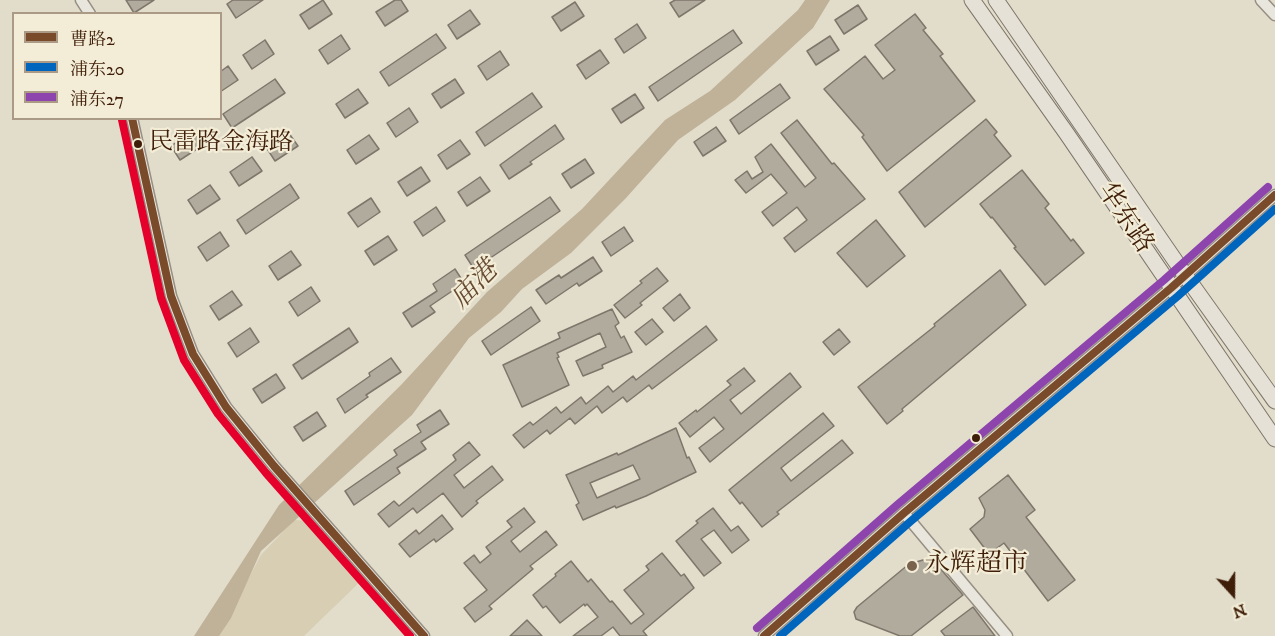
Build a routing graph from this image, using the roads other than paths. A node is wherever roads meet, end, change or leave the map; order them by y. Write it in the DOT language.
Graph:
graph roads {
  1 [pos="972,0"];
  2 [pos="996,0"];
  3 [pos="1261,0"];
  4 [pos="1275,15"];
  5 [pos="132,120"];
  6 [pos="1275,195"];
  7 [pos="1185,275"];
  8 [pos="1171,288"];
  9 [pos="1275,401"];
  10 [pos="1275,439"];
  11 [pos="904,513"];
  12 [pos="424,636"];
  13 [pos="764,636"];
  14 [pos="1007,636"];
  1 -- 8 [label="highway, 华东路"];
  2 -- 7 [label="highway, 华东路"];
  3 -- 4 [label="street"];
  5 -- 12 [label="street"];
  6 -- 7 [label="street"];
  7 -- 8 [label="street"];
  7 -- 9 [label="highway, 华东路"];
  8 -- 10 [label="highway, 华东路"];
  8 -- 11 [label="street"];
  11 -- 13 [label="street"];
  11 -- 14 [label="street"];
}
